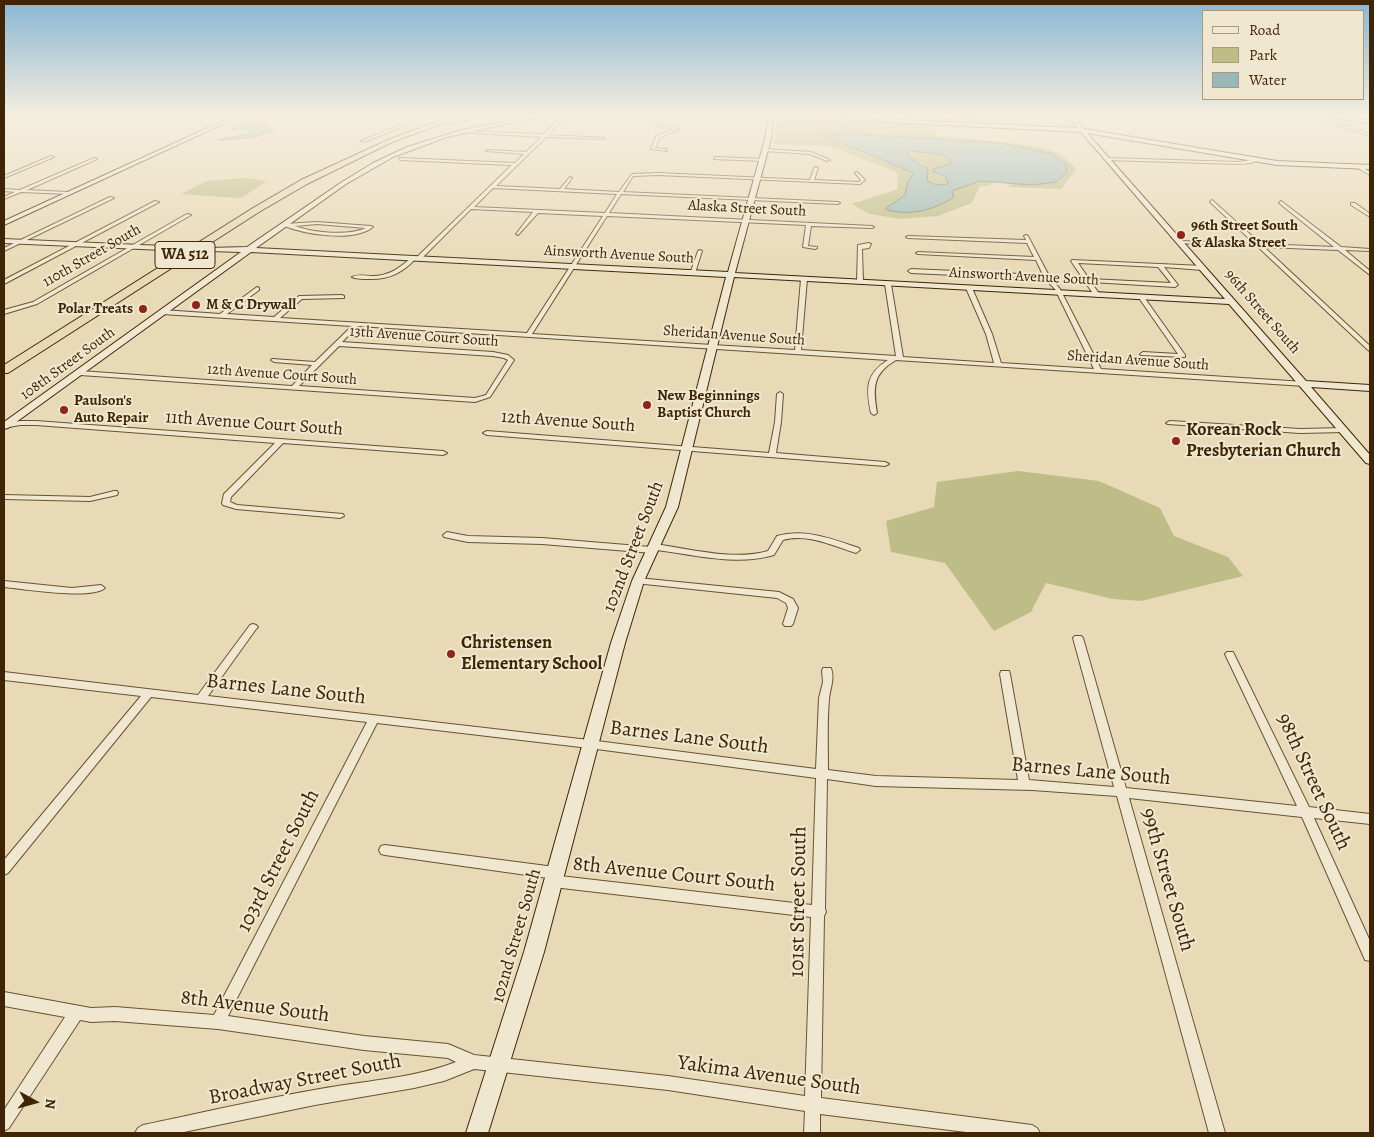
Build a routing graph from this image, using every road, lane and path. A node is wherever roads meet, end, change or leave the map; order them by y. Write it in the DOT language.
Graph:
graph roads {
  1 [pos="22,169"];
  2 [pos="71,169"];
  3 [pos="121,169"];
  4 [pos="320,169"];
  5 [pos="330,169"];
  6 [pos="371,169"];
  7 [pos="510,169"];
  8 [pos="760,169"];
  9 [pos="816,169"];
  10 [pos="1117,169"];
  11 [pos="857,172"];
  12 [pos="4,176"];
  13 [pos="570,178"];
  14 [pos="758,179"];
  15 [pos="812,181"];
  16 [pos="492,187"];
  17 [pos="4,190"];
  18 [pos="561,190"];
  19 [pos="20,191"];
  20 [pos="620,192"];
  21 [pos="68,193"];
  22 [pos="4,198"];
  23 [pos="112,198"];
  24 [pos="752,199"];
  25 [pos="1212,201"];
  26 [pos="156,202"];
  27 [pos="1281,202"];
  28 [pos="838,203"];
  29 [pos="1352,204"];
  30 [pos="469,208"];
  31 [pos="537,211"];
  32 [pos="606,214"];
  33 [pos="189,215"];
  34 [pos="1370,216"];
  35 [pos="746,221"];
  36 [pos="4,222"];
  37 [pos="809,224"];
  38 [pos="287,225"];
  39 [pos="872,228"];
  40 [pos="925,231"];
  41 [pos="518,234"];
  42 [pos="908,237"];
  43 [pos="927,238"];
  44 [pos="4,242"];
  45 [pos="20,242"];
  46 [pos="1181,242"];
  47 [pos="75,245"];
  48 [pos="1260,246"];
  49 [pos="131,248"];
  50 [pos="815,248"];
  51 [pos="860,248"];
  52 [pos="249,249"];
  53 [pos="1341,249"];
  54 [pos="4,250"];
  55 [pos="1370,250"];
  56 [pos="700,251"];
  57 [pos="918,254"];
  58 [pos="927,254"];
  59 [pos="416,258"];
  60 [pos="1038,259"];
  61 [pos="1074,261"];
  62 [pos="572,266"];
  63 [pos="1159,266"];
  64 [pos="1203,268"];
  65 [pos="911,270"];
  66 [pos="931,272"];
  67 [pos="692,273"];
  68 [pos="1370,273"];
  69 [pos="731,275"];
  70 [pos="354,277"];
  71 [pos="1047,278"];
  72 [pos="804,279"];
  73 [pos="1089,280"];
  74 [pos="4,282"];
  75 [pos="860,282"];
  76 [pos="888,284"];
  77 [pos="969,288"];
  78 [pos="257,289"];
  79 [pos="1058,293"];
  80 [pos="1097,295"];
  81 [pos="342,297"];
  82 [pos="1142,298"];
  83 [pos="1234,302"];
  84 [pos="4,312"];
  85 [pos="162,312"];
  86 [pos="221,316"];
  87 [pos="274,320"];
  88 [pos="356,325"];
  89 [pos="528,336"];
  90 [pos="337,344"];
  91 [pos="711,347"];
  92 [pos="1370,349"];
  93 [pos="798,353"];
  94 [pos="1143,354"];
  95 [pos="1184,356"];
  96 [pos="897,359"];
  97 [pos="274,360"];
  98 [pos="4,361"];
  99 [pos="317,364"];
  100 [pos="998,365"];
  101 [pos="4,370"];
  102 [pos="1099,372"];
  103 [pos="80,373"];
  104 [pos="1305,384"];
  105 [pos="293,388"];
  106 [pos="1370,388"];
  107 [pos="780,394"];
  108 [pos="483,399"];
  109 [pos="874,413"];
  110 [pos="1170,423"];
  111 [pos="4,426"];
  112 [pos="1344,430"];
  113 [pos="487,433"];
  114 [pos="281,442"];
  115 [pos="688,448"];
  116 [pos="443,454"];
  117 [pos="772,454"];
  118 [pos="1370,461"];
  119 [pos="885,464"];
  120 [pos="114,493"];
  121 [pos="4,497"];
  122 [pos="340,516"];
  123 [pos="447,535"];
  124 [pos="654,549"];
  125 [pos="856,550"];
  126 [pos="638,581"];
  127 [pos="4,584"];
  128 [pos="101,588"];
  129 [pos="788,624"];
  130 [pos="253,627"];
  131 [pos="1078,638"];
  132 [pos="1230,654"];
  133 [pos="827,671"];
  134 [pos="1005,674"];
  135 [pos="4,676"];
  136 [pos="148,694"];
  137 [pos="200,699"];
  138 [pos="374,719"];
  139 [pos="589,744"];
  140 [pos="822,775"];
  141 [pos="1024,784"];
  142 [pos="1121,792"];
  143 [pos="1305,811"];
  144 [pos="1370,819"];
  145 [pos="384,850"];
  146 [pos="4,869"];
  147 [pos="554,877"];
  148 [pos="820,912"];
  149 [pos="1370,955"];
  150 [pos="4,999"];
  151 [pos="76,1012"];
  152 [pos="218,1022"];
  153 [pos="474,1062"];
  154 [pos="498,1066"];
  155 [pos="813,1105"];
  156 [pos="4,1123"];
  157 [pos="143,1133"];
  158 [pos="478,1133"];
  159 [pos="812,1133"];
  160 [pos="1032,1133"];
  161 [pos="1216,1133"];
  1 -- 12 [label="street"];
  2 -- 19 [label="street"];
  3 -- 21 [label="street"];
  4 -- 98 [label="highway, WA 512"];
  5 -- 101 [label="highway, WA 512"];
  6 -- 38 [label="street, 108th Street South"];
  7 -- 16 [label="street"];
  8 -- 14 [label="street, 102nd Street South"];
  9 -- 15 [label="street"];
  10 -- 46 [label="street, 96th Street South"];
  11 -- 15 [label="street"];
  13 -- 18 [label="street"];
  14 -- 15 [label="street"];
  14 -- 20 [label="street"];
  14 -- 24 [label="street, 102nd Street South"];
  16 -- 18 [label="street"];
  16 -- 30 [label="street"];
  17 -- 19 [label="street"];
  18 -- 20 [label="street"];
  19 -- 21 [label="street"];
  19 -- 22 [label="street"];
  20 -- 24 [label="street"];
  20 -- 32 [label="street"];
  21 -- 36 [label="street"];
  23 -- 45 [label="street"];
  24 -- 28 [label="street"];
  24 -- 35 [label="street, 102nd Street South"];
  25 -- 48 [label="street"];
  26 -- 47 [label="street"];
  27 -- 53 [label="street"];
  29 -- 34 [label="street"];
  30 -- 31 [label="street, Alaska Street South"];
  30 -- 59 [label="street"];
  31 -- 32 [label="street, Alaska Street South"];
  31 -- 41 [label="street"];
  32 -- 35 [label="street, Alaska Street South"];
  32 -- 62 [label="street"];
  33 -- 49 [label="street, 110th Street South"];
  35 -- 37 [label="street, Alaska Street South"];
  35 -- 69 [label="street, 102nd Street South"];
  37 -- 39 [label="street, Alaska Street South"];
  37 -- 50 [label="street"];
  38 -- 38 [label="street"];
  38 -- 52 [label="street, 108th Street South"];
  40 -- 43 [label="street"];
  42 -- 43 [label="street"];
  43 -- 60 [label="street"];
  44 -- 45 [label="street, Ainsworth Avenue South"];
  45 -- 47 [label="street, Ainsworth Avenue South"];
  45 -- 54 [label="street"];
  46 -- 48 [label="street"];
  46 -- 64 [label="street, 96th Street South"];
  47 -- 49 [label="street, Ainsworth Avenue South"];
  47 -- 74 [label="street"];
  48 -- 53 [label="street"];
  48 -- 92 [label="street"];
  49 -- 52 [label="street, Ainsworth Avenue South, bridge"];
  49 -- 84 [label="street, 110th Street South"];
  51 -- 75 [label="street"];
  52 -- 59 [label="street, Ainsworth Avenue South"];
  52 -- 85 [label="street, 108th Street South"];
  53 -- 55 [label="street"];
  53 -- 68 [label="street"];
  56 -- 67 [label="street"];
  57 -- 58 [label="street"];
  58 -- 60 [label="street"];
  58 -- 66 [label="street"];
  59 -- 62 [label="street, Ainsworth Avenue South"];
  59 -- 70 [label="street"];
  60 -- 71 [label="street"];
  61 -- 63 [label="street"];
  61 -- 73 [label="street"];
  62 -- 67 [label="street, Ainsworth Avenue South"];
  62 -- 89 [label="street"];
  63 -- 64 [label="street"];
  63 -- 73 [label="street"];
  64 -- 83 [label="street, 96th Street South"];
  65 -- 66 [label="street"];
  66 -- 71 [label="street"];
  67 -- 69 [label="street, Ainsworth Avenue South"];
  69 -- 72 [label="street, Ainsworth Avenue South"];
  69 -- 91 [label="street, 102nd Street South"];
  71 -- 79 [label="street"];
  72 -- 75 [label="street, Ainsworth Avenue South"];
  72 -- 93 [label="street"];
  73 -- 80 [label="street"];
  75 -- 76 [label="street, Ainsworth Avenue South"];
  76 -- 77 [label="street, Ainsworth Avenue South"];
  76 -- 96 [label="street"];
  77 -- 79 [label="street, Ainsworth Avenue South"];
  77 -- 100 [label="street"];
  78 -- 86 [label="street"];
  79 -- 80 [label="street, Ainsworth Avenue South"];
  79 -- 102 [label="street"];
  80 -- 82 [label="street, Ainsworth Avenue South"];
  81 -- 87 [label="street"];
  82 -- 83 [label="street, Ainsworth Avenue South"];
  82 -- 95 [label="street"];
  83 -- 104 [label="street, 96th Street South"];
  85 -- 86 [label="street, Sheridan Avenue South"];
  85 -- 103 [label="street, 108th Street South"];
  86 -- 87 [label="street, Sheridan Avenue South"];
  87 -- 88 [label="street, Sheridan Avenue South"];
  88 -- 89 [label="street, Sheridan Avenue South"];
  88 -- 90 [label="street"];
  89 -- 91 [label="street, Sheridan Avenue South"];
  90 -- 99 [label="street"];
  90 -- 108 [label="street, 13th Avenue Court South"];
  91 -- 93 [label="street, Sheridan Avenue South"];
  91 -- 115 [label="street, 102nd Street South"];
  93 -- 96 [label="street, Sheridan Avenue South"];
  94 -- 95 [label="street"];
  96 -- 100 [label="street, Sheridan Avenue South"];
  96 -- 109 [label="street"];
  97 -- 99 [label="street"];
  99 -- 105 [label="street"];
  100 -- 102 [label="street, Sheridan Avenue South"];
  102 -- 104 [label="street, Sheridan Avenue South"];
  103 -- 105 [label="street, 12th Avenue Court South"];
  103 -- 111 [label="street, 108th Street South"];
  104 -- 106 [label="street"];
  104 -- 112 [label="street, 96th Street South"];
  105 -- 108 [label="street, 12th Avenue Court South"];
  107 -- 117 [label="street"];
  110 -- 112 [label="street"];
  111 -- 114 [label="street, 11th Avenue Court South"];
  112 -- 118 [label="street, 96th Street South"];
  113 -- 115 [label="street, 12th Avenue South"];
  114 -- 116 [label="street, 11th Avenue Court South"];
  114 -- 122 [label="street"];
  115 -- 117 [label="street, 12th Avenue South"];
  115 -- 124 [label="street, 102nd Street South"];
  117 -- 119 [label="street, 12th Avenue South"];
  120 -- 121 [label="street"];
  123 -- 124 [label="street"];
  124 -- 125 [label="street"];
  124 -- 126 [label="street, 102nd Street South"];
  126 -- 129 [label="street"];
  126 -- 139 [label="street, 102nd Street South"];
  127 -- 128 [label="street"];
  130 -- 137 [label="street"];
  131 -- 142 [label="street, 99th Street South"];
  132 -- 143 [label="street, 98th Street South"];
  133 -- 140 [label="street, 101st Street South"];
  134 -- 141 [label="street"];
  135 -- 136 [label="street, Barnes Lane South"];
  136 -- 137 [label="street, Barnes Lane South"];
  136 -- 146 [label="street"];
  137 -- 138 [label="street, Barnes Lane South"];
  138 -- 139 [label="street, Barnes Lane South"];
  138 -- 152 [label="street, 103rd Street South"];
  139 -- 140 [label="street, Barnes Lane South"];
  139 -- 147 [label="street, 102nd Street South"];
  140 -- 141 [label="street, Barnes Lane South"];
  140 -- 148 [label="street, 101st Street South"];
  141 -- 142 [label="street, Barnes Lane South"];
  142 -- 143 [label="street, Barnes Lane South"];
  142 -- 161 [label="street, 99th Street South"];
  143 -- 144 [label="street, Barnes Lane South"];
  143 -- 149 [label="street, 98th Street South"];
  145 -- 147 [label="street, 8th Avenue Court South"];
  147 -- 148 [label="street, 8th Avenue Court South"];
  147 -- 154 [label="street, 102nd Street South"];
  148 -- 155 [label="street, 101st Street South"];
  150 -- 151 [label="street, 8th Avenue South"];
  151 -- 152 [label="street, 8th Avenue South"];
  151 -- 156 [label="street"];
  152 -- 153 [label="street, 8th Avenue South"];
  153 -- 154 [label="street, 8th Avenue South"];
  153 -- 157 [label="street, Broadway Street South"];
  154 -- 155 [label="street, Yakima Avenue South"];
  154 -- 158 [label="street, 102nd Street South"];
  155 -- 159 [label="street, 101st Street South"];
  155 -- 160 [label="street, Yakima Avenue South"];
}
